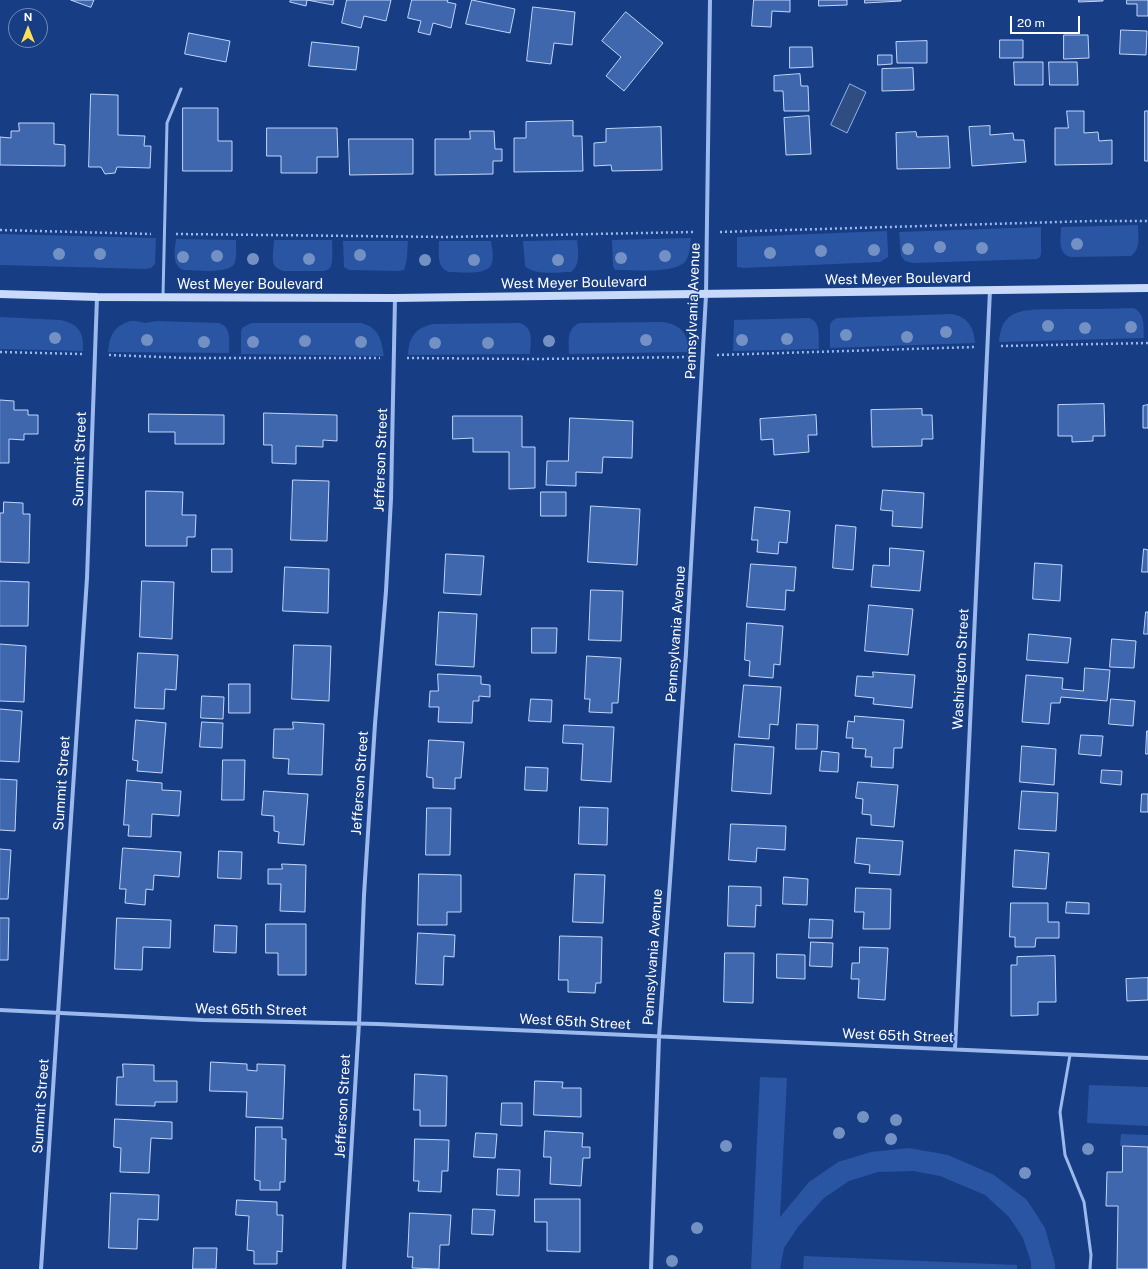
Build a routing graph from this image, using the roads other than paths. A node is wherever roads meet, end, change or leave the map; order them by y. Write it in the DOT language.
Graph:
graph roads {
  1 [pos="710,0"];
  2 [pos="181,89"];
  3 [pos="1148,288"];
  4 [pos="990,290"];
  5 [pos="0,294"];
  6 [pos="706,295"];
  7 [pos="97,297"];
  8 [pos="163,297"];
  9 [pos="395,298"];
  10 [pos="0,1010"];
  11 [pos="58,1012"];
  12 [pos="359,1023"];
  13 [pos="659,1037"];
  14 [pos="955,1049"];
  15 [pos="1070,1055"];
  16 [pos="1148,1058"];
  17 [pos="41,1269"];
  18 [pos="344,1269"];
  19 [pos="651,1269"];
  20 [pos="1090,1269"];
  1 -- 6 [label="street, Pennsylvania Avenue"];
  2 -- 8 [label="lane"];
  3 -- 4 [label="main road, West Meyer Boulevard"];
  4 -- 6 [label="main road, West Meyer Boulevard"];
  4 -- 14 [label="street, Washington Street"];
  5 -- 7 [label="main road, West Meyer Boulevard"];
  6 -- 9 [label="main road, West Meyer Boulevard"];
  6 -- 13 [label="street, Pennsylvania Avenue"];
  7 -- 8 [label="main road, West Meyer Boulevard"];
  7 -- 11 [label="street, Summit Street"];
  8 -- 9 [label="main road, West Meyer Boulevard"];
  9 -- 12 [label="street, Jefferson Street"];
  10 -- 11 [label="street, West 65th Street"];
  11 -- 12 [label="street, West 65th Street"];
  11 -- 17 [label="street, Summit Street"];
  12 -- 13 [label="street, West 65th Street"];
  12 -- 18 [label="street, Jefferson Street"];
  13 -- 14 [label="street, West 65th Street"];
  13 -- 19 [label="street, Pennsylvania Avenue"];
  14 -- 15 [label="street, West 65th Street"];
  15 -- 16 [label="street, West 65th Street"];
  15 -- 20 [label="lane"];
}
